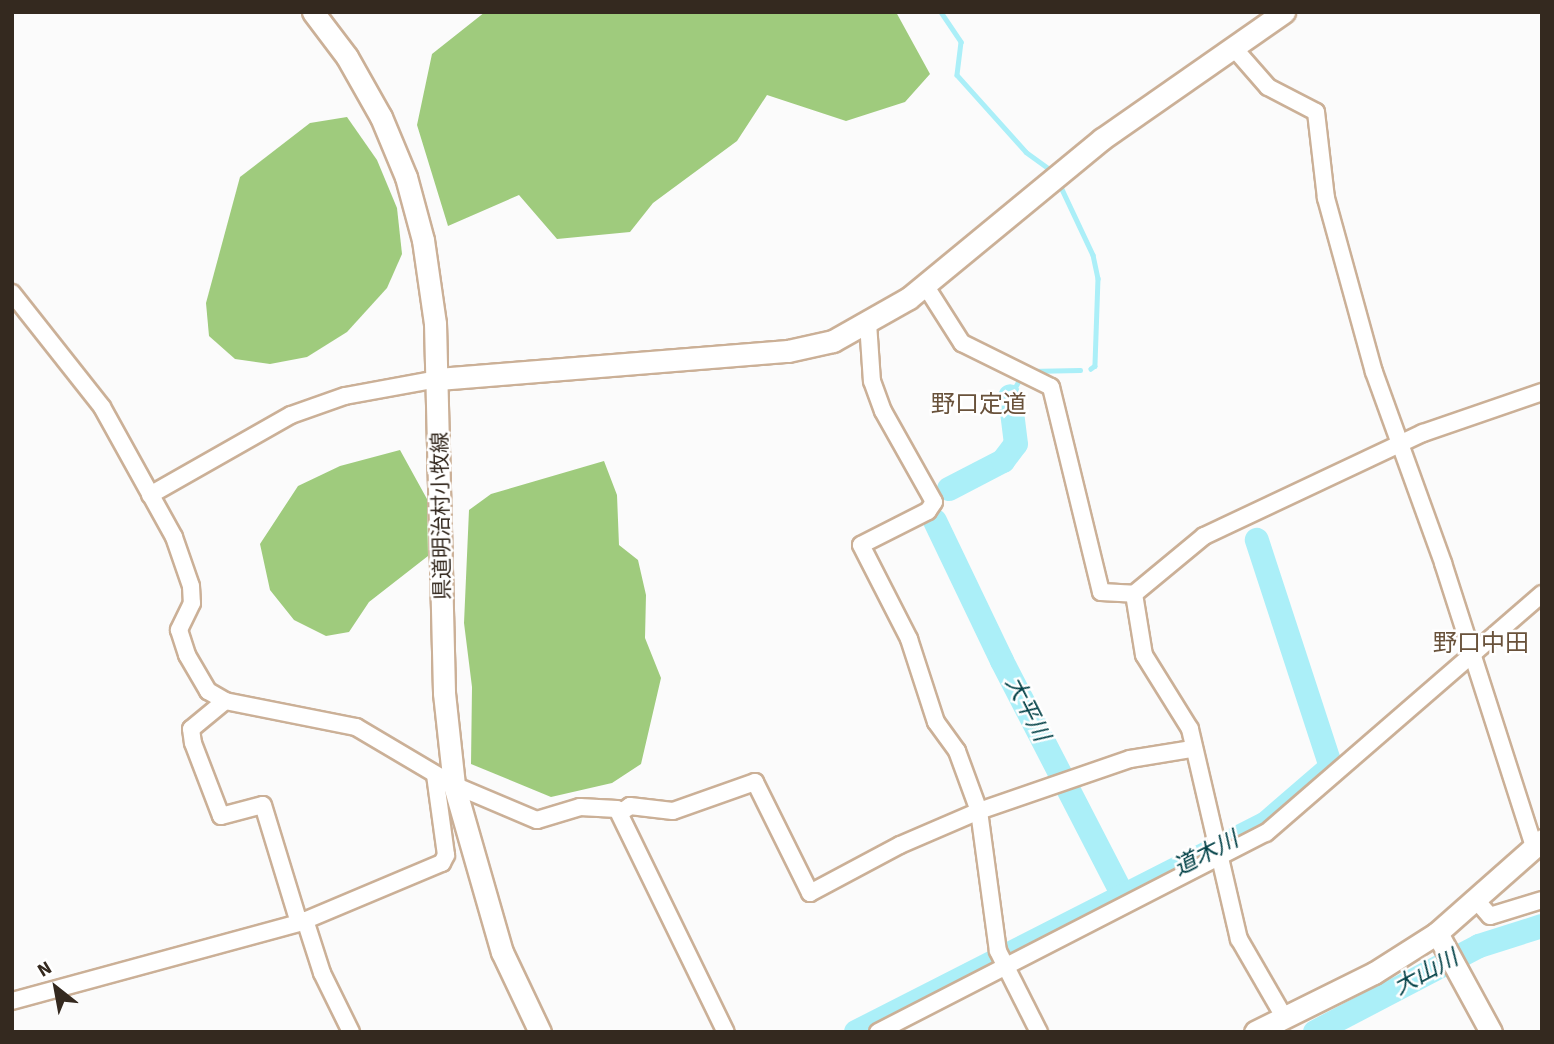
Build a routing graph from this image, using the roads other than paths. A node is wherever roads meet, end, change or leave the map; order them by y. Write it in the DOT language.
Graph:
graph roads {
  1 [pos="313,12"];
  2 [pos="1284,12"];
  3 [pos="1233,47"];
  4 [pos="925,285"];
  5 [pos="12,293"];
  6 [pos="868,323"];
  7 [pos="438,379"];
  8 [pos="1542,392"];
  9 [pos="1402,444"];
  10 [pos="150,495"];
  11 [pos="1134,594"];
  12 [pos="1542,594"];
  13 [pos="1472,654"];
  14 [pos="225,701"];
  15 [pos="1192,749"];
  16 [pos="445,780"];
  17 [pos="979,811"];
  18 [pos="620,813"];
  19 [pos="1538,844"];
  20 [pos="1218,858"];
  21 [pos="1476,900"];
  22 [pos="1542,900"];
  23 [pos="302,922"];
  24 [pos="1441,938"];
  25 [pos="1002,959"];
  26 [pos="12,1001"];
  27 [pos="1284,1017"];
  28 [pos="1488,1025"];
  29 [pos="351,1032"];
  30 [pos="540,1032"];
  31 [pos="726,1032"];
  32 [pos="878,1032"];
  33 [pos="1039,1032"];
  34 [pos="1255,1032"];
  1 -- 7 [label="main road, 県道明治村小牧線"];
  2 -- 3 [label="main road"];
  3 -- 4 [label="main road"];
  3 -- 9 [label="street"];
  4 -- 6 [label="main road"];
  4 -- 11 [label="street"];
  5 -- 10 [label="street"];
  6 -- 7 [label="main road"];
  6 -- 17 [label="street"];
  7 -- 10 [label="street"];
  7 -- 16 [label="main road, 県道明治村小牧線"];
  8 -- 9 [label="street"];
  9 -- 11 [label="street"];
  9 -- 13 [label="street"];
  10 -- 14 [label="street"];
  11 -- 15 [label="street"];
  12 -- 13 [label="street"];
  13 -- 19 [label="street"];
  13 -- 20 [label="street"];
  14 -- 16 [label="street"];
  14 -- 23 [label="street"];
  15 -- 17 [label="street"];
  15 -- 20 [label="street"];
  16 -- 18 [label="street"];
  16 -- 23 [label="street"];
  16 -- 30 [label="main road, 県道明治村小牧線"];
  17 -- 18 [label="street"];
  17 -- 25 [label="street"];
  18 -- 31 [label="street"];
  19 -- 21 [label="main road"];
  20 -- 25 [label="street"];
  20 -- 27 [label="street"];
  21 -- 22 [label="street"];
  21 -- 24 [label="main road"];
  23 -- 26 [label="street"];
  23 -- 29 [label="street"];
  24 -- 27 [label="main road"];
  24 -- 28 [label="main road"];
  25 -- 32 [label="street"];
  25 -- 33 [label="street"];
  27 -- 34 [label="main road"];
}
